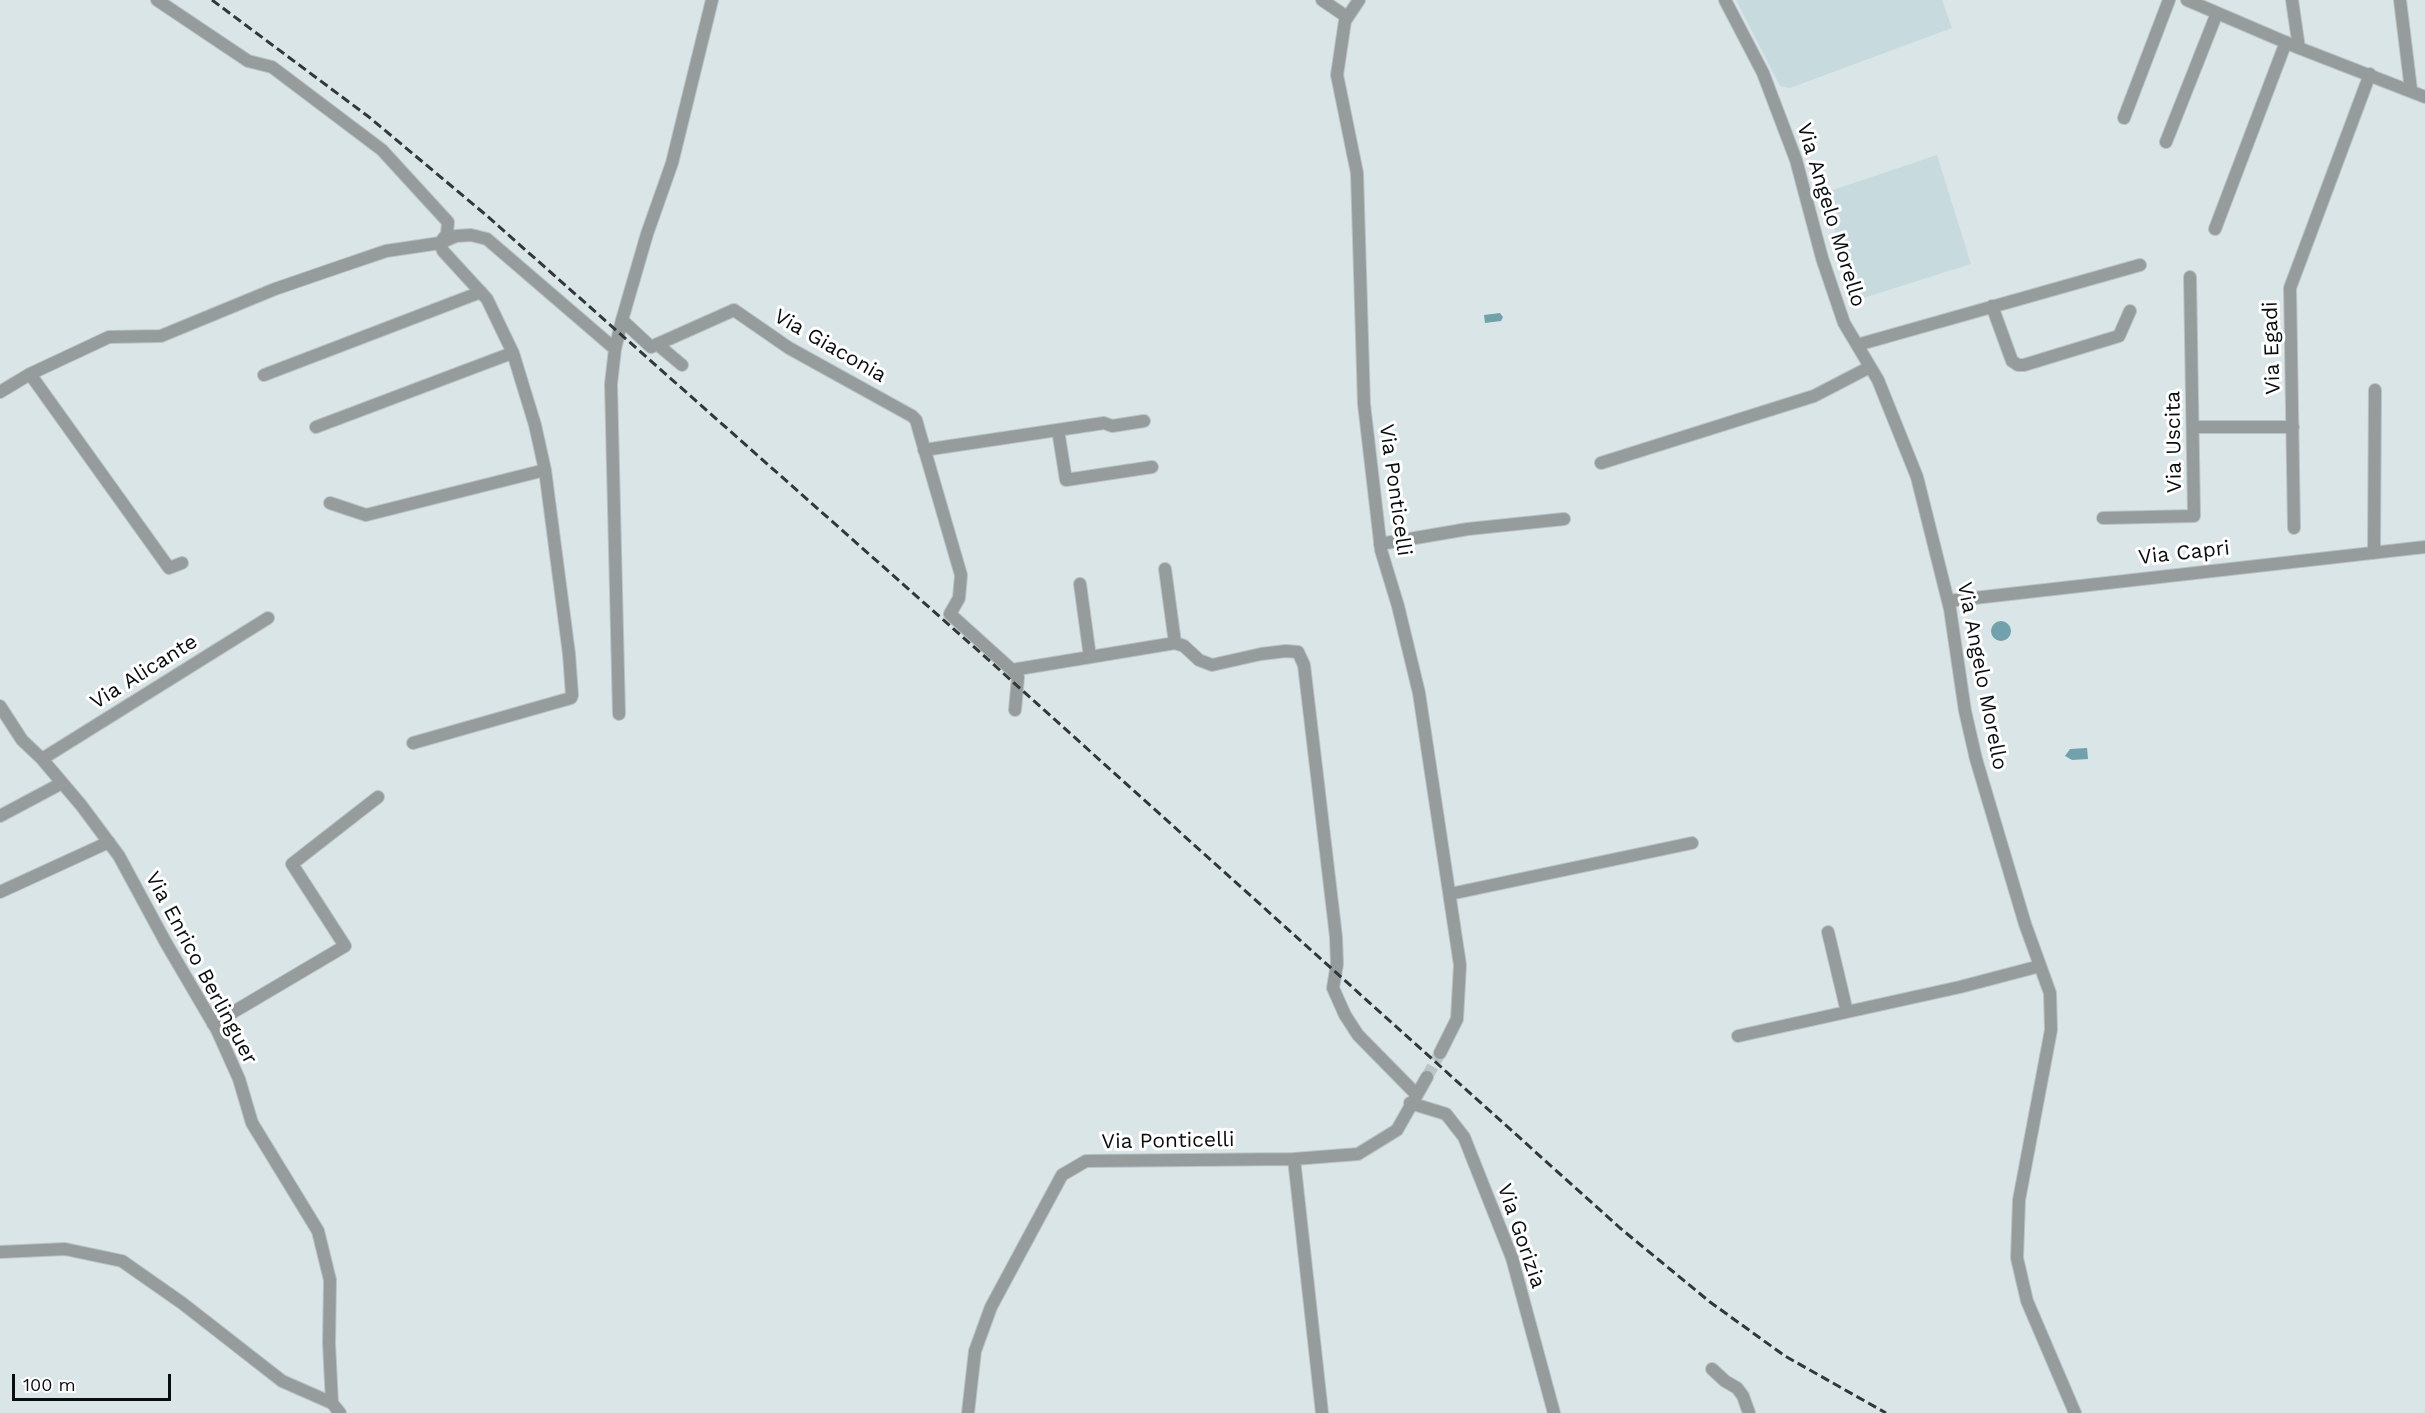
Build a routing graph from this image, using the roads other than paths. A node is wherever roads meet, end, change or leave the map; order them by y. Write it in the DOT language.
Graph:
graph roads {
  1 [pos="157,0"];
  2 [pos="712,0"];
  3 [pos="1322,0"];
  4 [pos="1359,0"];
  5 [pos="1725,0"];
  6 [pos="2169,0"];
  7 [pos="2187,0"];
  8 [pos="2292,0"];
  9 [pos="2400,0"];
  10 [pos="2217,13"];
  11 [pos="1347,18"];
  12 [pos="2286,42"];
  13 [pos="2299,48"];
  14 [pos="2370,74"];
  15 [pos="2411,90"];
  16 [pos="2425,97"];
  17 [pos="2124,118"];
  18 [pos="2166,142"];
  19 [pos="2215,229"];
  20 [pos="440,243"];
  21 [pos="2140,265"];
  22 [pos="2190,277"];
  23 [pos="481,292"];
  24 [pos="1992,306"];
  25 [pos="2130,311"];
  26 [pos="622,320"];
  27 [pos="657,344"];
  28 [pos="1857,345"];
  29 [pos="615,349"];
  30 [pos="512,353"];
  31 [pos="682,365"];
  32 [pos="1870,367"];
  33 [pos="30,374"];
  34 [pos="264,375"];
  35 [pos="2375,390"];
  36 [pos="0,392"];
  37 [pos="1144,421"];
  38 [pos="2193,427"];
  39 [pos="2293,427"];
  40 [pos="316,428"];
  41 [pos="1058,430"];
  42 [pos="924,450"];
  43 [pos="1601,463"];
  44 [pos="1152,467"];
  45 [pos="545,470"];
  46 [pos="330,503"];
  47 [pos="2103,518"];
  48 [pos="1564,519"];
  49 [pos="2295,528"];
  50 [pos="1380,544"];
  51 [pos="2425,547"];
  52 [pos="2374,553"];
  53 [pos="182,563"];
  54 [pos="1165,569"];
  55 [pos="1080,584"];
  56 [pos="1948,601"];
  57 [pos="268,618"];
  58 [pos="1175,643"];
  59 [pos="1090,657"];
  60 [pos="1012,670"];
  61 [pos="0,706"];
  62 [pos="1015,710"];
  63 [pos="619,714"];
  64 [pos="413,743"];
  65 [pos="42,759"];
  66 [pos="62,783"];
  67 [pos="378,797"];
  68 [pos="0,816"];
  69 [pos="109,842"];
  70 [pos="1692,843"];
  71 [pos="0,892"];
  72 [pos="1450,894"];
  73 [pos="1828,932"];
  74 [pos="2040,966"];
  75 [pos="1847,1012"];
  76 [pos="213,1024"];
  77 [pos="1738,1036"];
  78 [pos="1440,1053"];
  79 [pos="1427,1077"];
  80 [pos="1413,1099"];
  81 [pos="1294,1159"];
  82 [pos="0,1252"];
  83 [pos="1712,1369"];
  84 [pos="336,1408"];
  85 [pos="968,1413"];
  86 [pos="1322,1413"];
  87 [pos="1554,1413"];
  88 [pos="1749,1413"];
  89 [pos="2074,1413"];
  1 -- 20 [label="street"];
  2 -- 26 [label="street"];
  3 -- 11 [label="street"];
  4 -- 11 [label="street, Via Ponticelli"];
  5 -- 28 [label="street, Via Angelo Morello"];
  6 -- 17 [label="street"];
  7 -- 10 [label="street"];
  8 -- 13 [label="street"];
  9 -- 15 [label="street"];
  10 -- 12 [label="street"];
  10 -- 18 [label="street"];
  11 -- 50 [label="street, Via Ponticelli"];
  12 -- 13 [label="street"];
  12 -- 19 [label="street"];
  13 -- 14 [label="street"];
  14 -- 15 [label="street"];
  14 -- 39 [label="street, Via Egadi"];
  15 -- 16 [label="street"];
  20 -- 23 [label="street"];
  20 -- 29 [label="street"];
  20 -- 33 [label="street"];
  21 -- 24 [label="street"];
  22 -- 38 [label="street, Via Uscita"];
  23 -- 30 [label="street"];
  23 -- 34 [label="street"];
  24 -- 25 [label="street"];
  24 -- 28 [label="street"];
  26 -- 27 [label="street"];
  26 -- 29 [label="street"];
  27 -- 31 [label="street"];
  27 -- 42 [label="street, Via Giaconia"];
  28 -- 32 [label="street, Via Angelo Morello"];
  29 -- 63 [label="street"];
  30 -- 40 [label="street"];
  30 -- 45 [label="street"];
  32 -- 43 [label="street"];
  32 -- 56 [label="street, Via Angelo Morello"];
  33 -- 36 [label="street"];
  33 -- 53 [label="street"];
  35 -- 52 [label="street"];
  37 -- 41 [label="street"];
  38 -- 39 [label="street"];
  38 -- 47 [label="street, Via Uscita"];
  39 -- 49 [label="street, Via Egadi"];
  41 -- 42 [label="street"];
  41 -- 44 [label="street"];
  42 -- 60 [label="street, Via Giaconia"];
  45 -- 46 [label="street"];
  45 -- 64 [label="street"];
  48 -- 50 [label="street"];
  50 -- 72 [label="street, Via Ponticelli"];
  51 -- 52 [label="street, Via Capri"];
  52 -- 56 [label="street, Via Capri"];
  54 -- 58 [label="street"];
  55 -- 59 [label="street"];
  56 -- 74 [label="street, Via Angelo Morello"];
  57 -- 65 [label="street, Via Alicante"];
  58 -- 59 [label="street"];
  58 -- 80 [label="street"];
  59 -- 60 [label="street"];
  60 -- 62 [label="street"];
  61 -- 65 [label="street, Via Enrico Berlinguer"];
  65 -- 66 [label="street, Via Enrico Berlinguer"];
  66 -- 68 [label="street"];
  66 -- 69 [label="street, Via Enrico Berlinguer"];
  67 -- 76 [label="street"];
  69 -- 71 [label="street"];
  69 -- 76 [label="street, Via Enrico Berlinguer"];
  70 -- 72 [label="street"];
  72 -- 78 [label="street, Via Ponticelli"];
  73 -- 75 [label="street"];
  74 -- 75 [label="street"];
  74 -- 89 [label="street, Via Angelo Morello"];
  75 -- 77 [label="street"];
  76 -- 84 [label="street, Via Enrico Berlinguer"];
  79 -- 80 [label="street, Via Ponticelli"];
  80 -- 81 [label="street, Via Ponticelli"];
  80 -- 87 [label="street, Via Gorizia"];
  81 -- 85 [label="street, Via Ponticelli"];
  81 -- 86 [label="street"];
  82 -- 84 [label="street"];
  83 -- 88 [label="street"];
}
